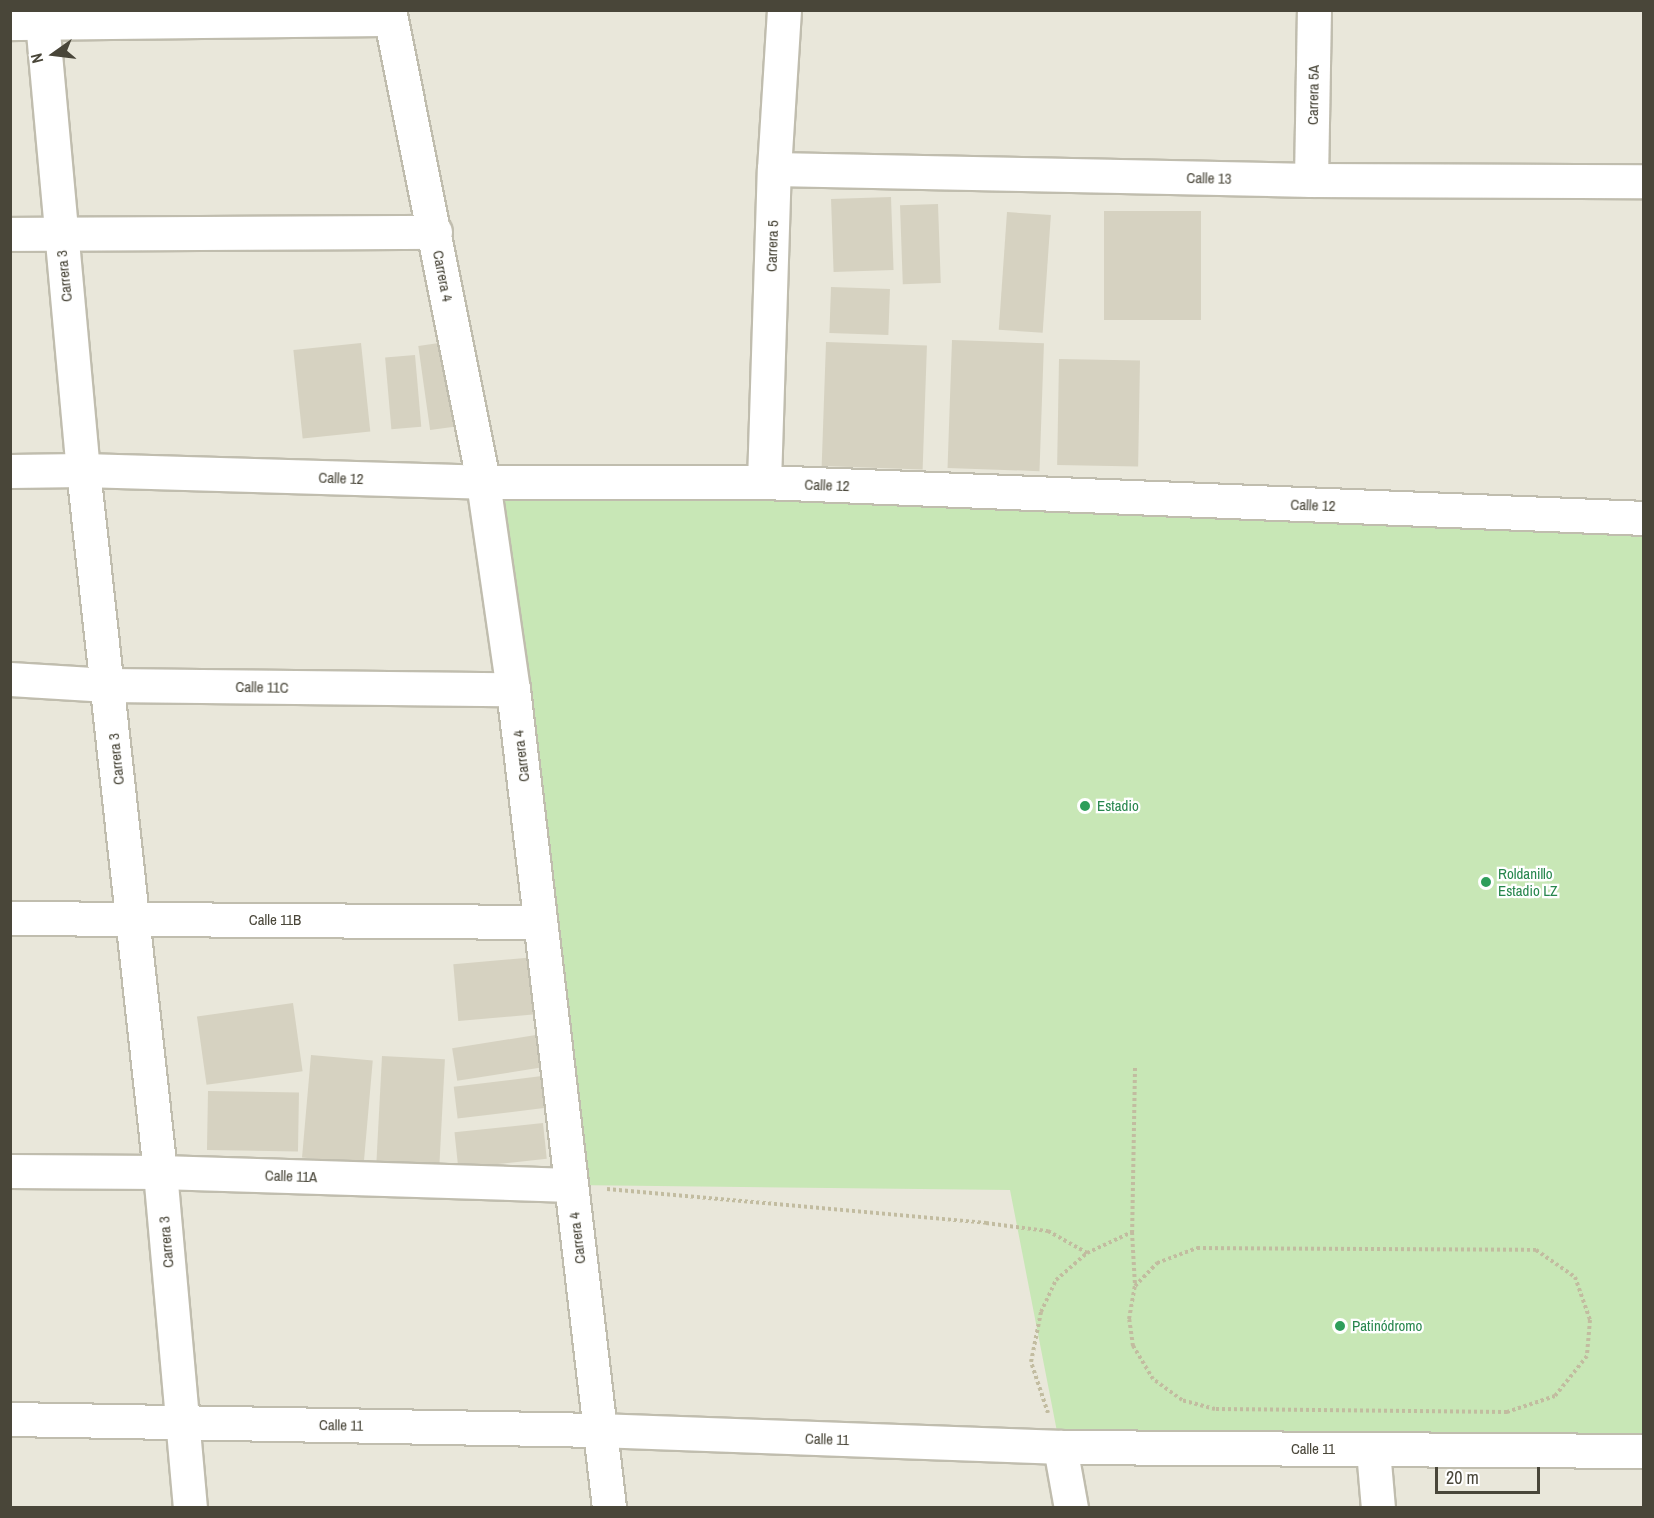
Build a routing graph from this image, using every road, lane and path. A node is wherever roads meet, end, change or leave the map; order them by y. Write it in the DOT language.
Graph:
graph roads {
  1 [pos="784,10"];
  2 [pos="1314,10"];
  3 [pos="390,15"];
  4 [pos="31,18"];
  5 [pos="774,169"];
  6 [pos="1311,180"];
  7 [pos="1644,181"];
  8 [pos="435,232"];
  9 [pos="60,233"];
  10 [pos="10,234"];
  11 [pos="83,470"];
  12 [pos="10,471"];
  13 [pos="483,482"];
  14 [pos="764,482"];
  15 [pos="1644,518"];
  16 [pos="10,679"];
  17 [pos="108,685"];
  18 [pos="513,690"];
  19 [pos="10,918"];
  20 [pos="133,920"];
  21 [pos="540,922"];
  22 [pos="1135,1068"];
  23 [pos="10,1171"];
  24 [pos="160,1172"];
  25 [pos="571,1185"];
  26 [pos="1132,1232"];
  27 [pos="1087,1253"];
  28 [pos="1135,1286"];
  29 [pos="10,1419"];
  30 [pos="183,1422"];
  31 [pos="600,1430"];
  32 [pos="1060,1447"];
  33 [pos="1373,1450"];
  34 [pos="1644,1450"];
  35 [pos="190,1508"];
  36 [pos="609,1508"];
  37 [pos="1071,1508"];
  38 [pos="1378,1508"];
  1 -- 5 [label="street, Carrera 5"];
  2 -- 6 [label="street, Carrera 5A"];
  3 -- 4 [label="street"];
  3 -- 8 [label="street, Carrera 4"];
  4 -- 9 [label="street, Carrera 3"];
  5 -- 6 [label="street, Calle 13"];
  5 -- 14 [label="street, Carrera 5"];
  6 -- 7 [label="street, Calle 13"];
  8 -- 9 [label="street"];
  8 -- 13 [label="street, Carrera 4"];
  9 -- 10 [label="street"];
  9 -- 11 [label="street, Carrera 3"];
  11 -- 12 [label="street, Calle 12"];
  11 -- 13 [label="street, Calle 12"];
  11 -- 17 [label="street, Carrera 3"];
  13 -- 14 [label="street, Calle 12"];
  13 -- 18 [label="street, Carrera 4"];
  14 -- 15 [label="street, Calle 12"];
  16 -- 17 [label="street, Calle 11C"];
  17 -- 18 [label="street, Calle 11C"];
  17 -- 20 [label="street, Carrera 3"];
  18 -- 21 [label="street, Carrera 4"];
  19 -- 20 [label="street, Calle 11B"];
  20 -- 21 [label="street, Calle 11B"];
  20 -- 24 [label="street, Carrera 3"];
  21 -- 25 [label="street, Carrera 4"];
  22 -- 26 [label="path"];
  23 -- 24 [label="street, Calle 11A"];
  24 -- 25 [label="street, Calle 11A"];
  24 -- 30 [label="street, Carrera 3"];
  25 -- 27 [label="path"];
  25 -- 31 [label="street, Carrera 4"];
  26 -- 27 [label="path"];
  26 -- 28 [label="path"];
  27 -- 32 [label="path"];
  28 -- 28 [label="path"];
  29 -- 30 [label="street, Calle 11"];
  30 -- 31 [label="street, Calle 11"];
  30 -- 35 [label="street, Carrera 3"];
  31 -- 32 [label="street, Calle 11"];
  31 -- 36 [label="street, Carrera 4"];
  32 -- 33 [label="street, Calle 11"];
  32 -- 37 [label="street"];
  33 -- 34 [label="street, Calle 11"];
  33 -- 38 [label="street"];
}
